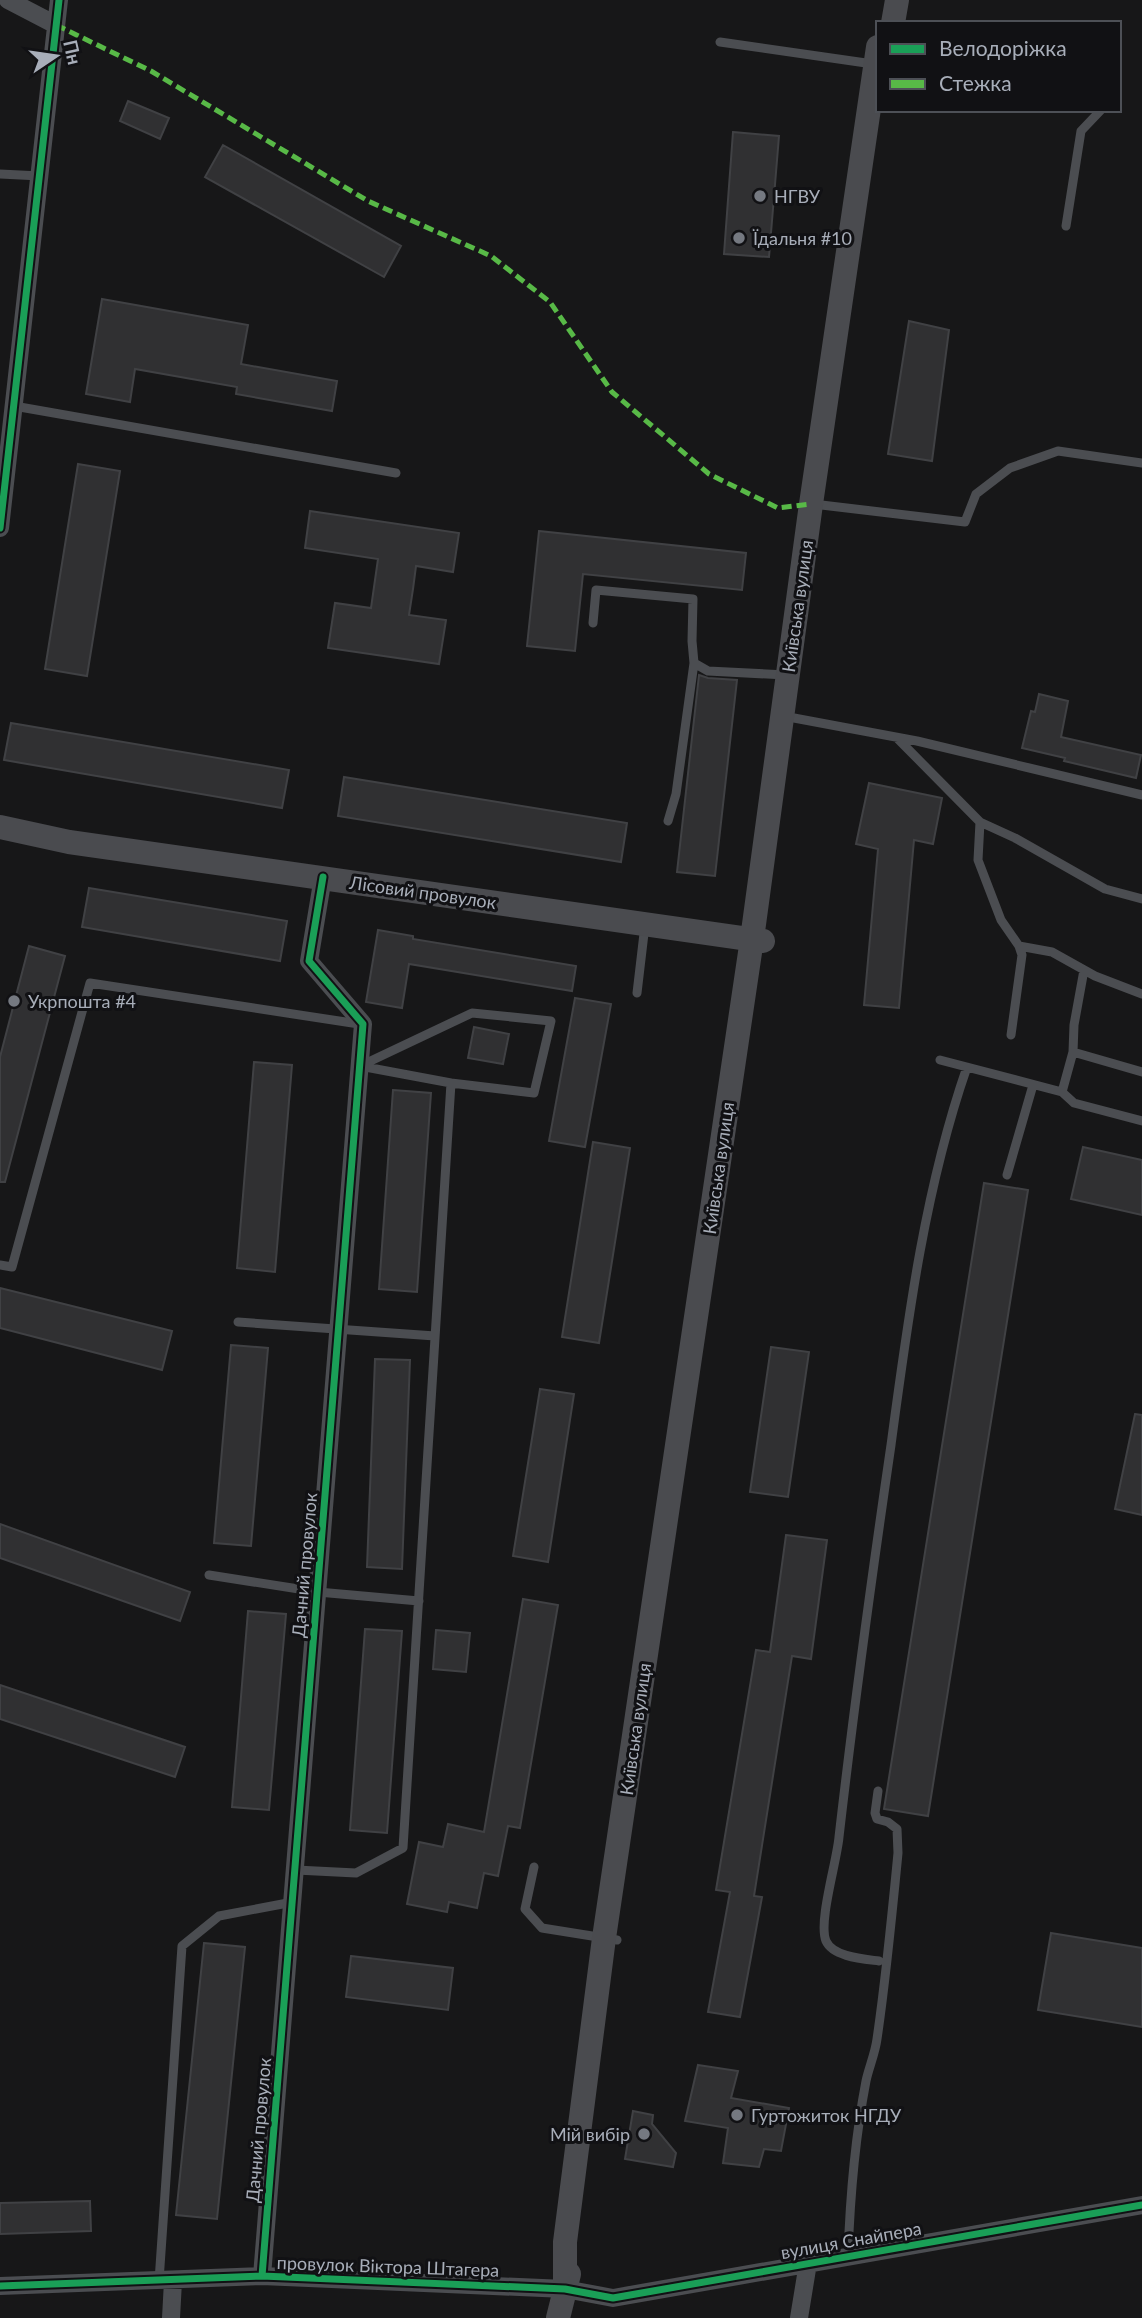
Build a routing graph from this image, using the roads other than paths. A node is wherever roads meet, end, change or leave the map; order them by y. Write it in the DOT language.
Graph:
graph roads {
  1 [pos="8,0"];
  2 [pos="59,0"];
  3 [pos="885,0"];
  4 [pos="897,0"];
  5 [pos="881,21"];
  6 [pos="893,21"];
  7 [pos="57,25"];
  8 [pos="720,43"];
  9 [pos="876,56"];
  10 [pos="880,112"];
  11 [pos="1099,112"];
  12 [pos="0,174"];
  13 [pos="40,176"];
  14 [pos="1066,226"];
  15 [pos="13,406"];
  16 [pos="1142,463"];
  17 [pos="4,465"];
  18 [pos="396,472"];
  19 [pos="816,504"];
  20 [pos="0,528"];
  21 [pos="593,623"];
  22 [pos="694,663"];
  23 [pos="787,675"];
  24 [pos="794,718"];
  25 [pos="896,737"];
  26 [pos="1142,795"];
  27 [pos="668,821"];
  28 [pos="980,822"];
  29 [pos="0,827"];
  30 [pos="323,877"];
  31 [pos="1142,899"];
  32 [pos="645,924"];
  33 [pos="757,940"];
  34 [pos="1019,946"];
  35 [pos="1084,970"];
  36 [pos="637,993"];
  37 [pos="1142,994"];
  38 [pos="363,1024"];
  39 [pos="1011,1035"];
  40 [pos="1073,1052"];
  41 [pos="940,1060"];
  42 [pos="360,1066"];
  43 [pos="967,1067"];
  44 [pos="1142,1072"];
  45 [pos="451,1083"];
  46 [pos="1033,1085"];
  47 [pos="1062,1092"];
  48 [pos="1142,1121"];
  49 [pos="1007,1175"];
  50 [pos="0,1265"];
  51 [pos="238,1322"];
  52 [pos="339,1329"];
  53 [pos="435,1336"];
  54 [pos="209,1575"];
  55 [pos="318,1592"];
  56 [pos="419,1601"];
  57 [pos="878,1791"];
  58 [pos="534,1867"];
  59 [pos="296,1870"];
  60 [pos="293,1902"];
  61 [pos="610,1939"];
  62 [pos="879,1961"];
  63 [pos="1142,2205"];
  64 [pos="848,2256"];
  65 [pos="808,2263"];
  66 [pos="262,2276"];
  67 [pos="166,2281"];
  68 [pos="0,2286"];
  69 [pos="565,2289"];
  70 [pos="170,2318"];
  71 [pos="558,2318"];
  72 [pos="799,2318"];
  1 -- 7 [label="street"];
  2 -- 7 [label="street"];
  3 -- 5 [label="main road"];
  4 -- 6 [label="main road"];
  7 -- 13 [label="street"];
  8 -- 9 [label="lane"];
  9 -- 19 [label="main road, Київська вулиця"];
  10 -- 19 [label="main road, Київська вулиця"];
  11 -- 14 [label="lane"];
  12 -- 13 [label="lane"];
  13 -- 15 [label="street"];
  15 -- 17 [label="street"];
  15 -- 18 [label="lane"];
  16 -- 19 [label="lane"];
  17 -- 20 [label="street"];
  19 -- 23 [label="main road, Київська вулиця"];
  19 -- 24 [label="main road, Київська вулиця"];
  21 -- 22 [label="lane"];
  22 -- 23 [label="lane"];
  22 -- 27 [label="lane"];
  23 -- 33 [label="main road, Київська вулиця"];
  24 -- 25 [label="lane"];
  24 -- 33 [label="main road, Київська вулиця"];
  25 -- 26 [label="lane"];
  25 -- 28 [label="lane"];
  28 -- 31 [label="lane"];
  28 -- 34 [label="lane"];
  29 -- 30 [label="main road, Лісовий провулок"];
  30 -- 32 [label="main road, Лісовий провулок"];
  30 -- 38 [label="street"];
  32 -- 33 [label="main road, Лісовий провулок"];
  32 -- 36 [label="lane"];
  33 -- 61 [label="main road, Київська вулиця"];
  34 -- 35 [label="lane"];
  34 -- 39 [label="lane"];
  35 -- 37 [label="lane"];
  35 -- 40 [label="lane"];
  38 -- 42 [label="street, Дачний провулок"];
  38 -- 50 [label="lane"];
  40 -- 44 [label="lane"];
  40 -- 47 [label="lane"];
  41 -- 43 [label="lane"];
  42 -- 45 [label="lane"];
  42 -- 45 [label="lane"];
  42 -- 52 [label="street, Дачний провулок"];
  43 -- 46 [label="lane"];
  43 -- 62 [label="lane"];
  45 -- 53 [label="lane"];
  46 -- 47 [label="lane"];
  46 -- 49 [label="lane"];
  47 -- 48 [label="lane"];
  51 -- 52 [label="lane"];
  52 -- 53 [label="lane"];
  52 -- 55 [label="street, Дачний провулок"];
  53 -- 56 [label="lane"];
  54 -- 55 [label="lane"];
  55 -- 56 [label="lane"];
  55 -- 59 [label="street, Дачний провулок"];
  56 -- 59 [label="lane"];
  57 -- 64 [label="lane"];
  58 -- 61 [label="lane"];
  59 -- 60 [label="street, Дачний провулок"];
  60 -- 66 [label="street, Дачний провулок"];
  60 -- 67 [label="lane"];
  61 -- 69 [label="main road, Київська вулиця"];
  63 -- 64 [label="street, вулиця Снайпера"];
  64 -- 65 [label="street, вулиця Снайпера"];
  65 -- 69 [label="street, вулиця Снайпера"];
  65 -- 72 [label="street"];
  66 -- 67 [label="street, провулок Віктора Штагера"];
  66 -- 69 [label="street, провулок Віктора Штагера"];
  67 -- 68 [label="street, провулок Віктора Штагера"];
  67 -- 70 [label="street"];
  69 -- 71 [label="main road, Київська вулиця"];
}
